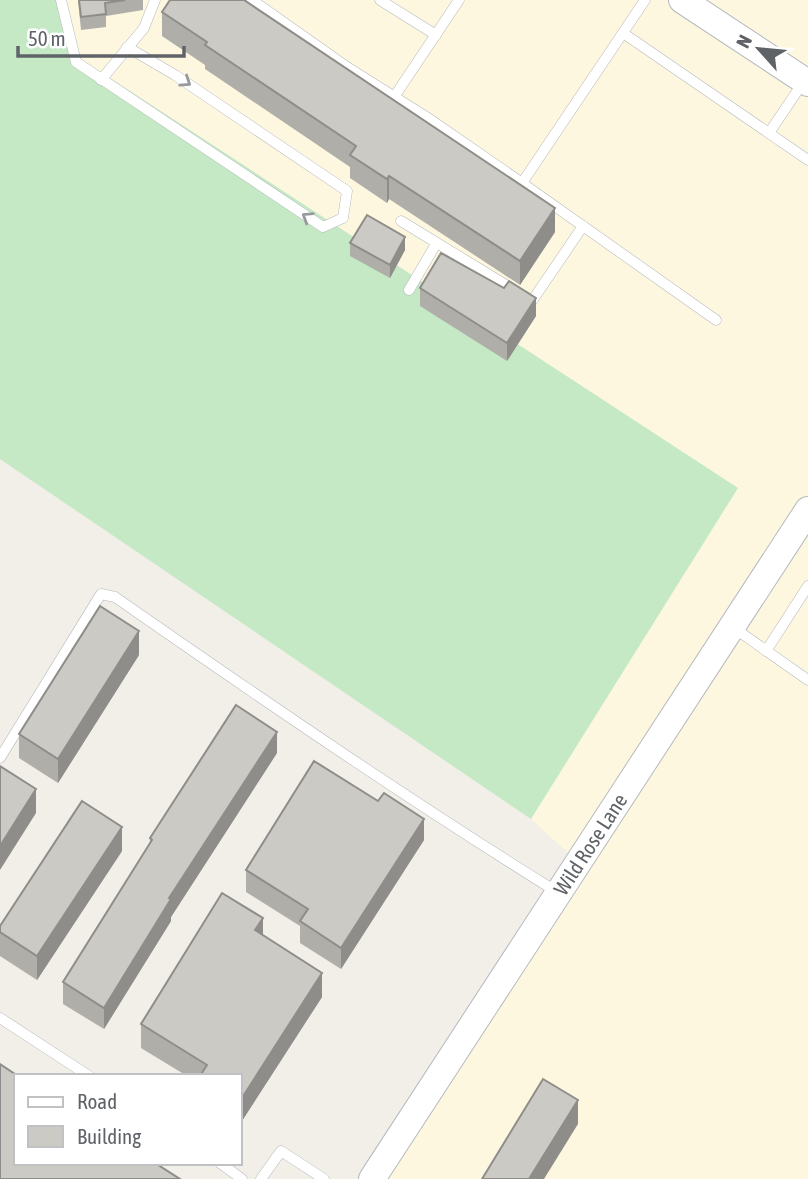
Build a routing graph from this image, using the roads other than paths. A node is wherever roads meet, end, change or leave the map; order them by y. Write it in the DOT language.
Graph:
graph roads {
  1 [pos="61,0"];
  2 [pos="155,0"];
  3 [pos="252,0"];
  4 [pos="380,0"];
  5 [pos="458,0"];
  6 [pos="645,0"];
  7 [pos="682,0"];
  8 [pos="623,33"];
  9 [pos="436,35"];
  10 [pos="127,47"];
  11 [pos="101,80"];
  12 [pos="806,81"];
  13 [pos="394,97"];
  14 [pos="769,133"];
  15 [pos="808,160"];
  16 [pos="522,183"];
  17 [pos="401,221"];
  18 [pos="583,226"];
  19 [pos="436,244"];
  20 [pos="409,290"];
  21 [pos="716,320"];
  22 [pos="808,510"];
  23 [pos="808,586"];
  24 [pos="732,627"];
  25 [pos="766,651"];
  26 [pos="808,680"];
  27 [pos="0,758"];
  28 [pos="558,893"];
  29 [pos="0,1018"];
  30 [pos="86,1074"];
  31 [pos="223,1165"];
  32 [pos="242,1179"];
  33 [pos="261,1179"];
  34 [pos="324,1179"];
  35 [pos="372,1179"];
  1 -- 11 [label="lane"];
  2 -- 10 [label="lane"];
  3 -- 13 [label="lane"];
  4 -- 9 [label="lane"];
  5 -- 9 [label="lane"];
  6 -- 8 [label="lane"];
  7 -- 12 [label="street"];
  8 -- 14 [label="lane"];
  8 -- 16 [label="lane"];
  9 -- 13 [label="lane"];
  10 -- 11 [label="lane"];
  10 -- 11 [label="lane, one-way"];
  12 -- 14 [label="lane"];
  13 -- 16 [label="lane"];
  14 -- 15 [label="lane"];
  16 -- 18 [label="lane"];
  17 -- 19 [label="lane"];
  18 -- 19 [label="lane"];
  18 -- 21 [label="lane"];
  19 -- 20 [label="lane"];
  22 -- 24 [label="street, Wild Rose Lane"];
  23 -- 25 [label="lane"];
  24 -- 25 [label="lane"];
  24 -- 28 [label="street, Wild Rose Lane"];
  25 -- 26 [label="lane"];
  27 -- 28 [label="lane"];
  28 -- 35 [label="street, Wild Rose Lane"];
  29 -- 30 [label="lane"];
  31 -- 32 [label="lane"];
  33 -- 34 [label="lane"];
}
